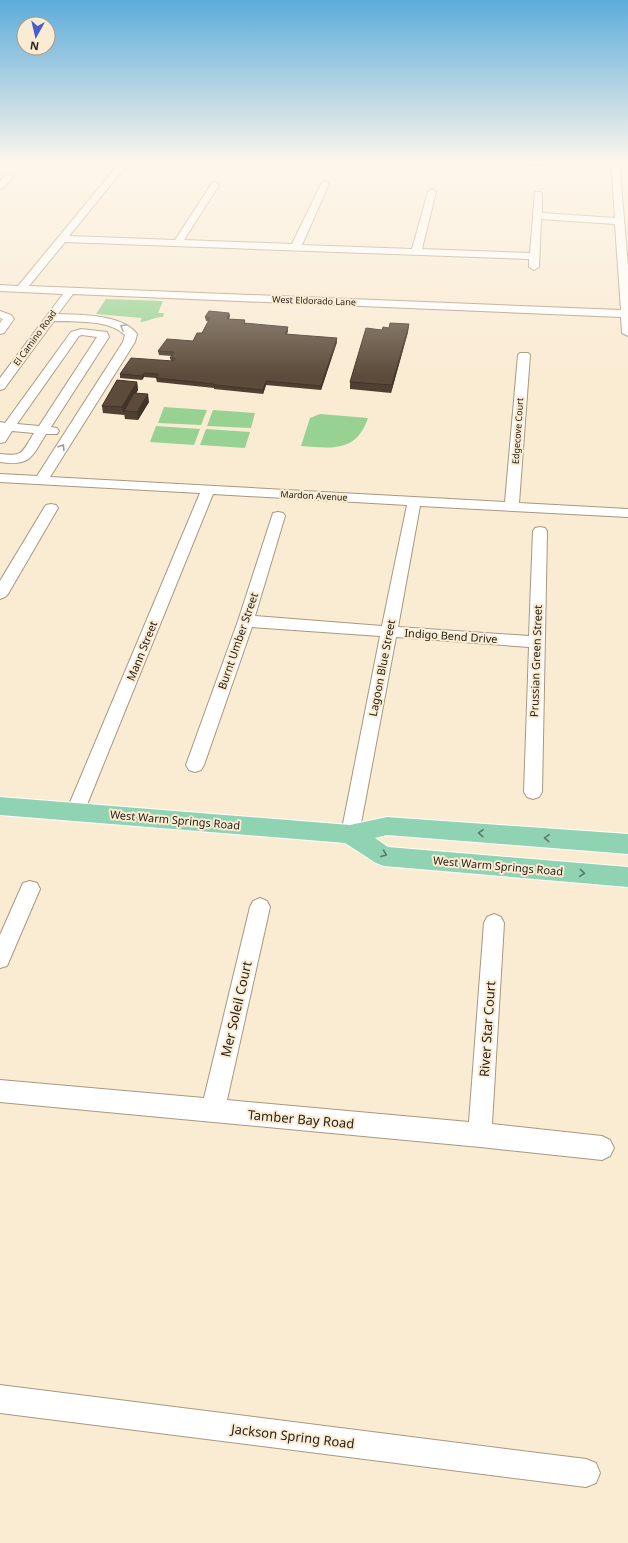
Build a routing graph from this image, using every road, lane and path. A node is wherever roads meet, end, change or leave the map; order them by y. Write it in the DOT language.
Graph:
graph roads {
  1 [pos="69,232"];
  2 [pos="185,232"];
  3 [pos="303,232"];
  4 [pos="421,232"];
  5 [pos="536,232"];
  6 [pos="621,232"];
  7 [pos="63,239"];
  8 [pos="178,243"];
  9 [pos="296,247"];
  10 [pos="416,252"];
  11 [pos="535,256"];
  12 [pos="534,267"];
  13 [pos="0,288"];
  14 [pos="21,289"];
  15 [pos="70,291"];
  16 [pos="291,300"];
  17 [pos="450,307"];
  18 [pos="303,312"];
  19 [pos="627,314"];
  20 [pos="4,315"];
  21 [pos="50,317"];
  22 [pos="426,317"];
  23 [pos="99,321"];
  24 [pos="0,331"];
  25 [pos="92,333"];
  26 [pos="628,333"];
  27 [pos="524,355"];
  28 [pos="1,383"];
  29 [pos="4,426"];
  30 [pos="43,430"];
  31 [pos="72,432"];
  32 [pos="0,439"];
  33 [pos="0,458"];
  34 [pos="0,478"];
  35 [pos="41,480"];
  36 [pos="208,490"];
  37 [pos="414,502"];
  38 [pos="512,507"];
  39 [pos="52,508"];
  40 [pos="628,513"];
  41 [pos="278,516"];
  42 [pos="540,531"];
  43 [pos="0,594"];
  44 [pos="246,621"];
  45 [pos="389,632"];
  46 [pos="536,642"];
  47 [pos="195,765"];
  48 [pos="532,792"];
  49 [pos="0,806"];
  50 [pos="75,812"];
  51 [pos="350,834"];
  52 [pos="628,844"];
  53 [pos="628,877"];
  54 [pos="30,889"];
  55 [pos="260,907"];
  56 [pos="494,923"];
  57 [pos="0,960"];
  58 [pos="0,1092"];
  59 [pos="213,1111"];
  60 [pos="480,1136"];
  61 [pos="602,1148"];
  62 [pos="0,1399"];
  63 [pos="586,1473"];
  1 -- 7 [label="street"];
  2 -- 8 [label="street"];
  3 -- 9 [label="street"];
  4 -- 10 [label="street"];
  5 -- 11 [label="street"];
  6 -- 19 [label="street"];
  7 -- 8 [label="street"];
  7 -- 14 [label="street"];
  8 -- 9 [label="street"];
  9 -- 10 [label="street"];
  10 -- 11 [label="street"];
  11 -- 12 [label="street"];
  13 -- 14 [label="street, West Eldorado Lane"];
  14 -- 15 [label="street, West Eldorado Lane"];
  15 -- 16 [label="street, West Eldorado Lane"];
  15 -- 21 [label="street, El Camino Road"];
  16 -- 17 [label="street, West Eldorado Lane"];
  16 -- 18 [label="street"];
  17 -- 19 [label="street, West Eldorado Lane"];
  17 -- 22 [label="street"];
  19 -- 26 [label="street"];
  20 -- 24 [label="street"];
  21 -- 23 [label="street"];
  21 -- 28 [label="street, El Camino Road"];
  23 -- 25 [label="street"];
  31 -- 23 [label="street, one-way"];
  25 -- 29 [label="street"];
  25 -- 30 [label="street"];
  27 -- 38 [label="street, Edgecove Court"];
  29 -- 30 [label="street"];
  29 -- 32 [label="street"];
  30 -- 31 [label="street"];
  30 -- 33 [label="street"];
  35 -- 31 [label="street, one-way"];
  34 -- 35 [label="street, Mardon Avenue"];
  35 -- 36 [label="street, Mardon Avenue"];
  36 -- 37 [label="street, Mardon Avenue"];
  36 -- 50 [label="street, Mann Street"];
  37 -- 38 [label="street, Mardon Avenue"];
  37 -- 45 [label="street, Lagoon Blue Street"];
  38 -- 40 [label="street, Mardon Avenue"];
  39 -- 43 [label="street"];
  41 -- 44 [label="street, Burnt Umber Street"];
  42 -- 46 [label="street, Prussian Green Street"];
  44 -- 45 [label="street, Indigo Bend Drive"];
  44 -- 47 [label="street, Burnt Umber Street"];
  45 -- 46 [label="street, Indigo Bend Drive"];
  45 -- 51 [label="street, Lagoon Blue Street"];
  46 -- 48 [label="street, Prussian Green Street"];
  49 -- 50 [label="main road, West Warm Springs Road"];
  50 -- 51 [label="main road, West Warm Springs Road"];
  52 -- 51 [label="main road, West Warm Springs Road, one-way"];
  51 -- 53 [label="main road, West Warm Springs Road, one-way"];
  54 -- 57 [label="street"];
  55 -- 59 [label="street, Mer Soleil Court"];
  56 -- 60 [label="street, River Star Court"];
  58 -- 59 [label="street, Tamber Bay Road"];
  59 -- 60 [label="street, Tamber Bay Road"];
  60 -- 61 [label="street, Tamber Bay Road"];
  62 -- 63 [label="street, Jackson Spring Road"];
}
